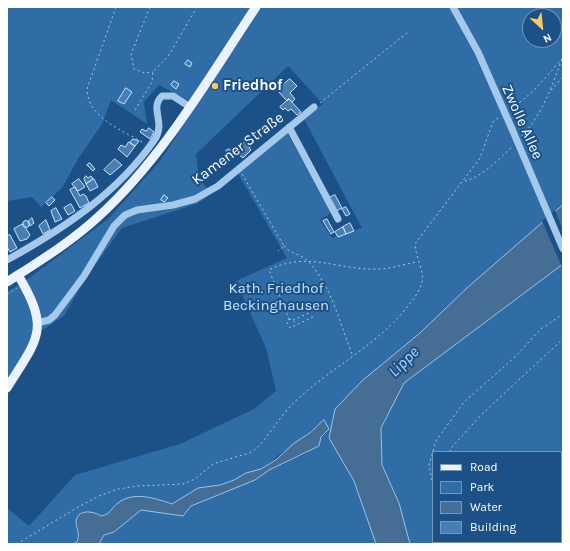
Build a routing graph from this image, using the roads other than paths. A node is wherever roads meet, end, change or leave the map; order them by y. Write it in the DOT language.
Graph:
graph roads {
  1 [pos="256,7"];
  2 [pos="453,7"];
  3 [pos="190,107"];
  4 [pos="314,107"];
  5 [pos="289,127"];
  6 [pos="338,219"];
  7 [pos="563,249"];
  8 [pos="7,260"];
  9 [pos="18,275"];
  10 [pos="7,282"];
  11 [pos="37,323"];
  12 [pos="7,388"];
  1 -- 3 [label="main road"];
  2 -- 7 [label="street, Zwolle Allee, bridge"];
  3 -- 8 [label="street"];
  3 -- 9 [label="main road"];
  4 -- 5 [label="street, Kamener Straße"];
  5 -- 6 [label="street"];
  5 -- 11 [label="street, Kamener Straße"];
  9 -- 10 [label="main road"];
  9 -- 11 [label="main road"];
  11 -- 12 [label="main road"];
}
